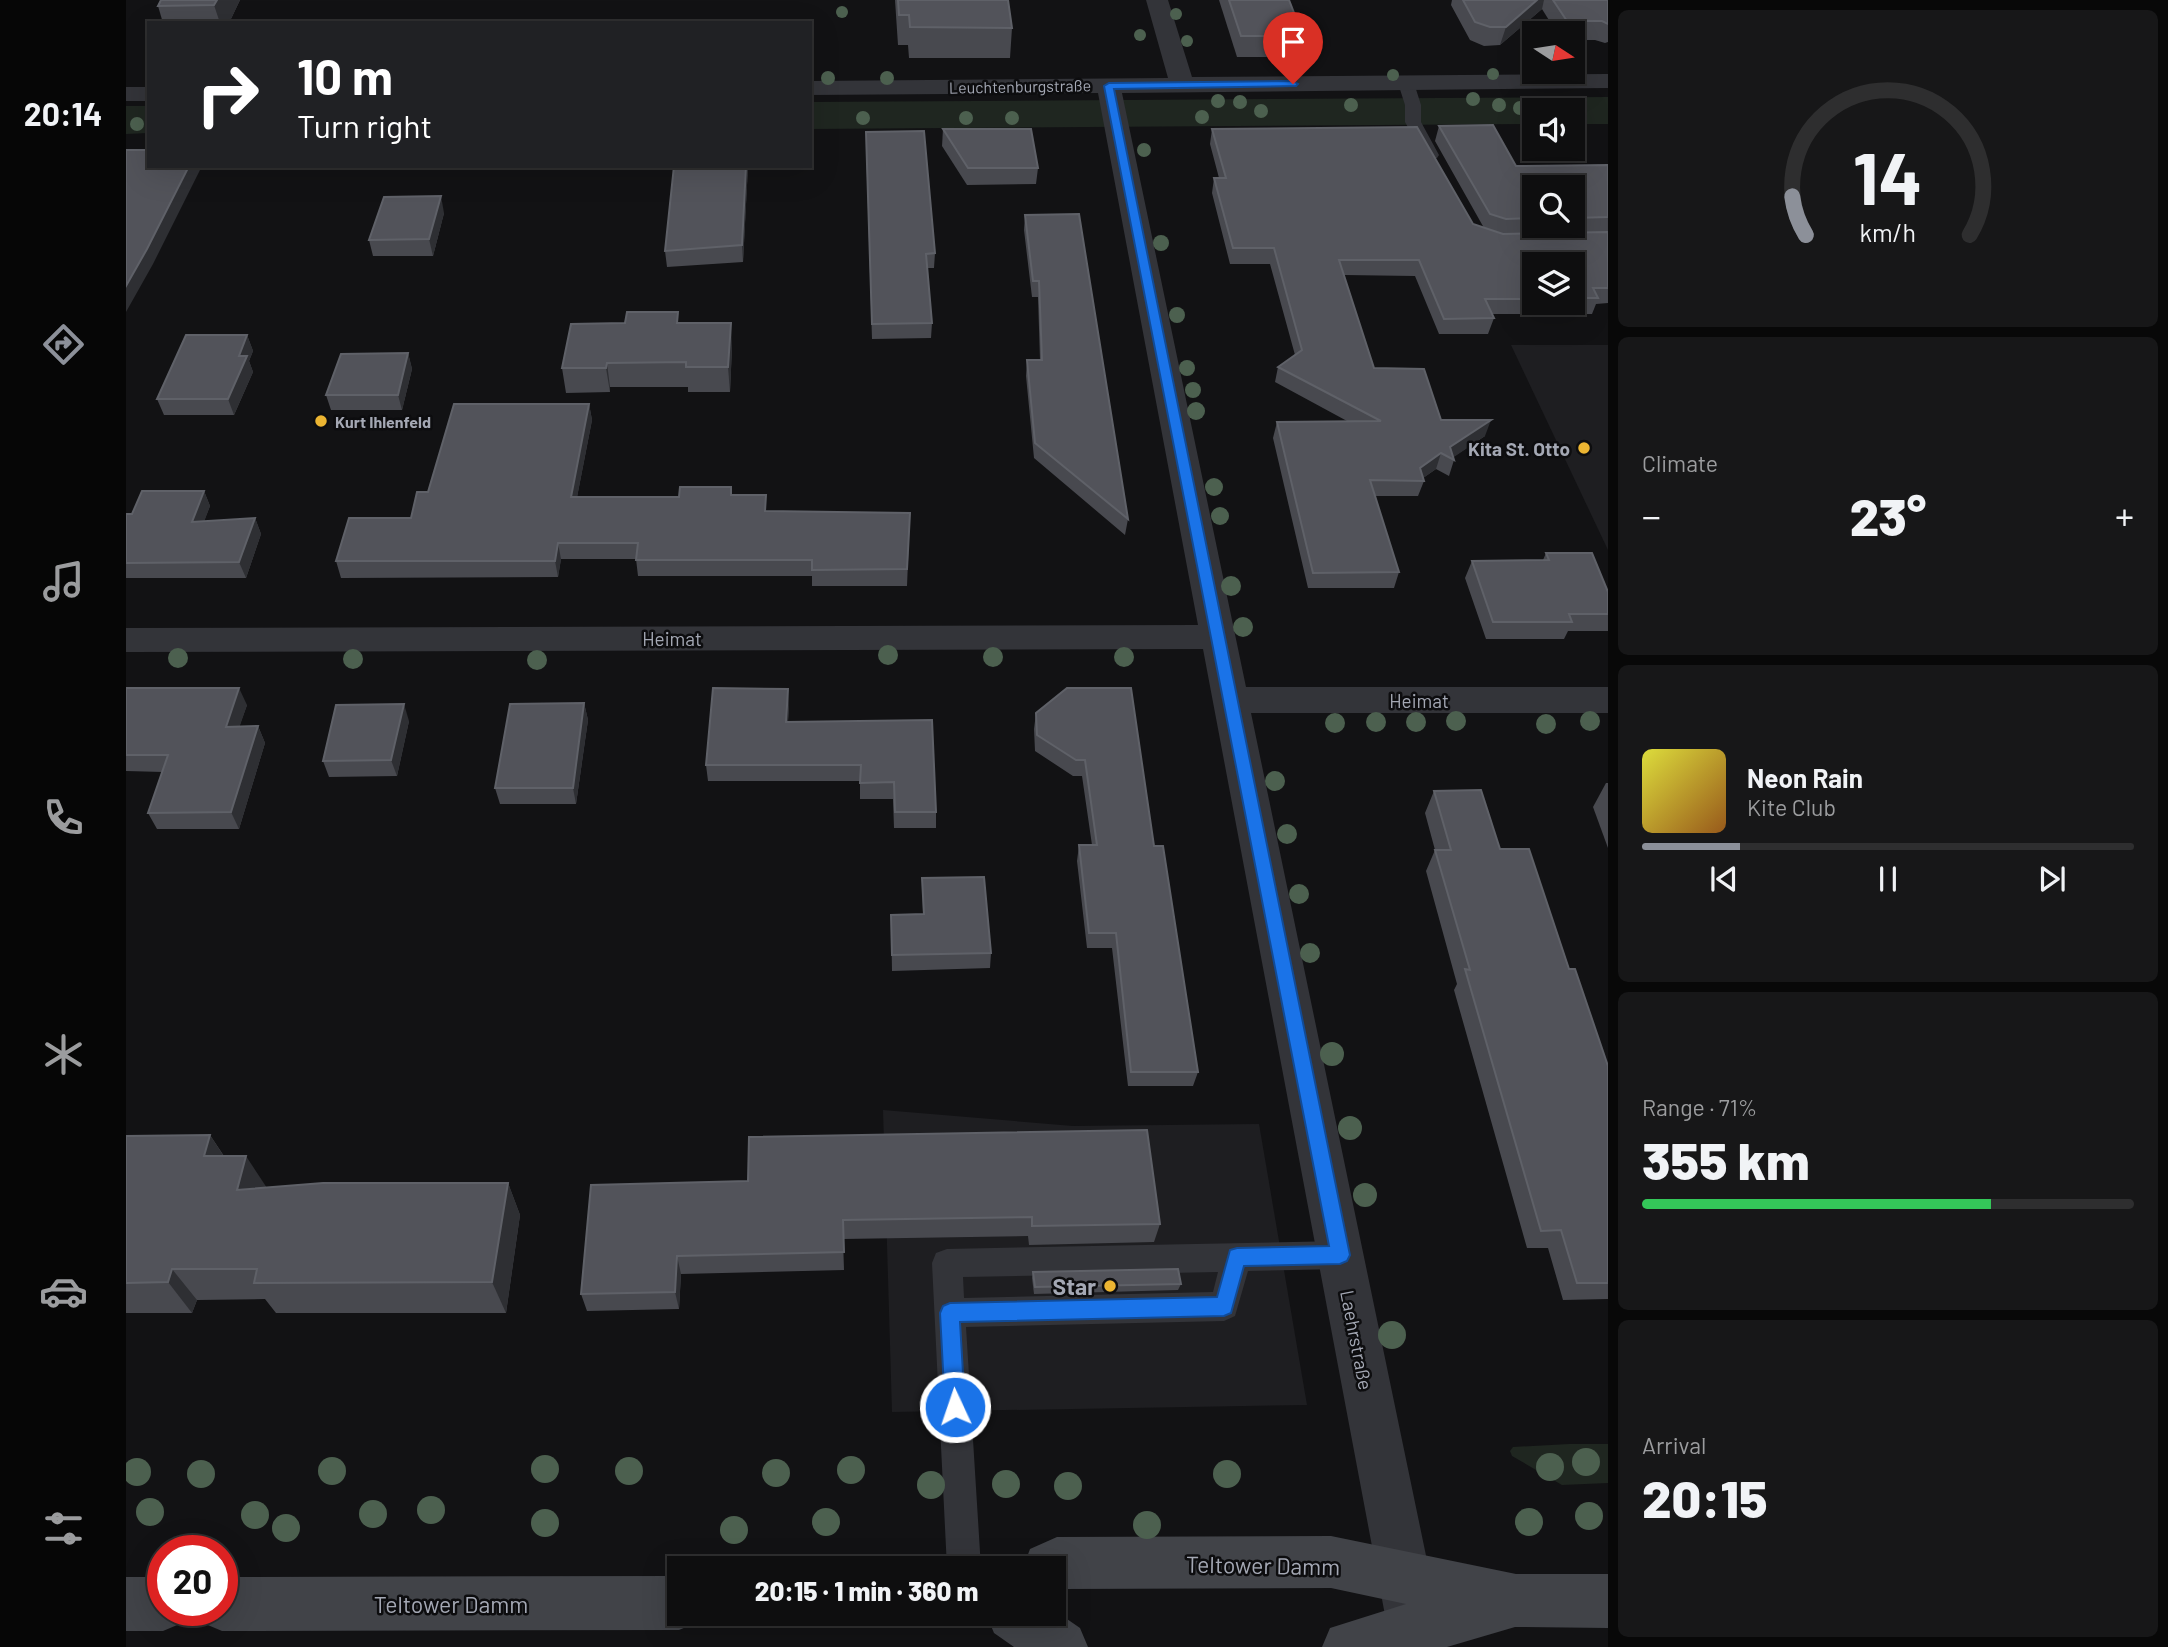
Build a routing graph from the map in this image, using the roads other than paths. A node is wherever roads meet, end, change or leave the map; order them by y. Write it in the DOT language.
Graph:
graph roads {
  1 [pos="1157,0"];
  2 [pos="1608,81"];
  3 [pos="1406,83"];
  4 [pos="1182,85"];
  5 [pos="1109,86"];
  6 [pos="812,88"];
  7 [pos="126,94"];
  8 [pos="147,94"];
  9 [pos="1441,175"];
  10 [pos="1219,637"];
  11 [pos="126,639"];
  12 [pos="1231,700"];
  13 [pos="1608,701"];
  14 [pos="1340,1255"];
  15 [pos="1237,1257"];
  16 [pos="950,1313"];
  17 [pos="963,1556"];
  18 [pos="1066,1563"];
  19 [pos="1404,1578"];
  20 [pos="1516,1601"];
  21 [pos="1608,1601"];
  22 [pos="667,1603"];
  23 [pos="126,1604"];
  24 [pos="147,1604"];
  25 [pos="238,1604"];
  26 [pos="1030,1626"];
  27 [pos="1416,1638"];
  28 [pos="1061,1647"];
  29 [pos="1349,1647"];
  1 -- 4 [label="street"];
  2 -- 3 [label="street, Leuchtenburgstraße"];
  3 -- 4 [label="street, Leuchtenburgstraße"];
  3 -- 9 [label="lane"];
  4 -- 5 [label="street, Leuchtenburgstraße"];
  5 -- 6 [label="street, Leuchtenburgstraße"];
  5 -- 10 [label="street, Laehrstraße"];
  7 -- 8 [label="street"];
  10 -- 11 [label="street, Heimat"];
  10 -- 12 [label="street, Laehrstraße"];
  12 -- 13 [label="street, Heimat"];
  12 -- 14 [label="street, Laehrstraße"];
  14 -- 15 [label="lane"];
  14 -- 19 [label="street, Laehrstraße"];
  15 -- 16 [label="lane"];
  15 -- 16 [label="lane"];
  16 -- 17 [label="lane"];
  18 -- 19 [label="main road, Teltower Damm"];
  19 -- 20 [label="main road, Teltower Damm"];
  19 -- 27 [label="street, Laehrstraße"];
  20 -- 21 [label="main road, Teltower Damm"];
  20 -- 27 [label="main road, Teltower Damm"];
  22 -- 25 [label="main road, Teltower Damm"];
  23 -- 24 [label="main road"];
  26 -- 28 [label="main road"];
  27 -- 29 [label="main road, Teltower Damm"];
}
